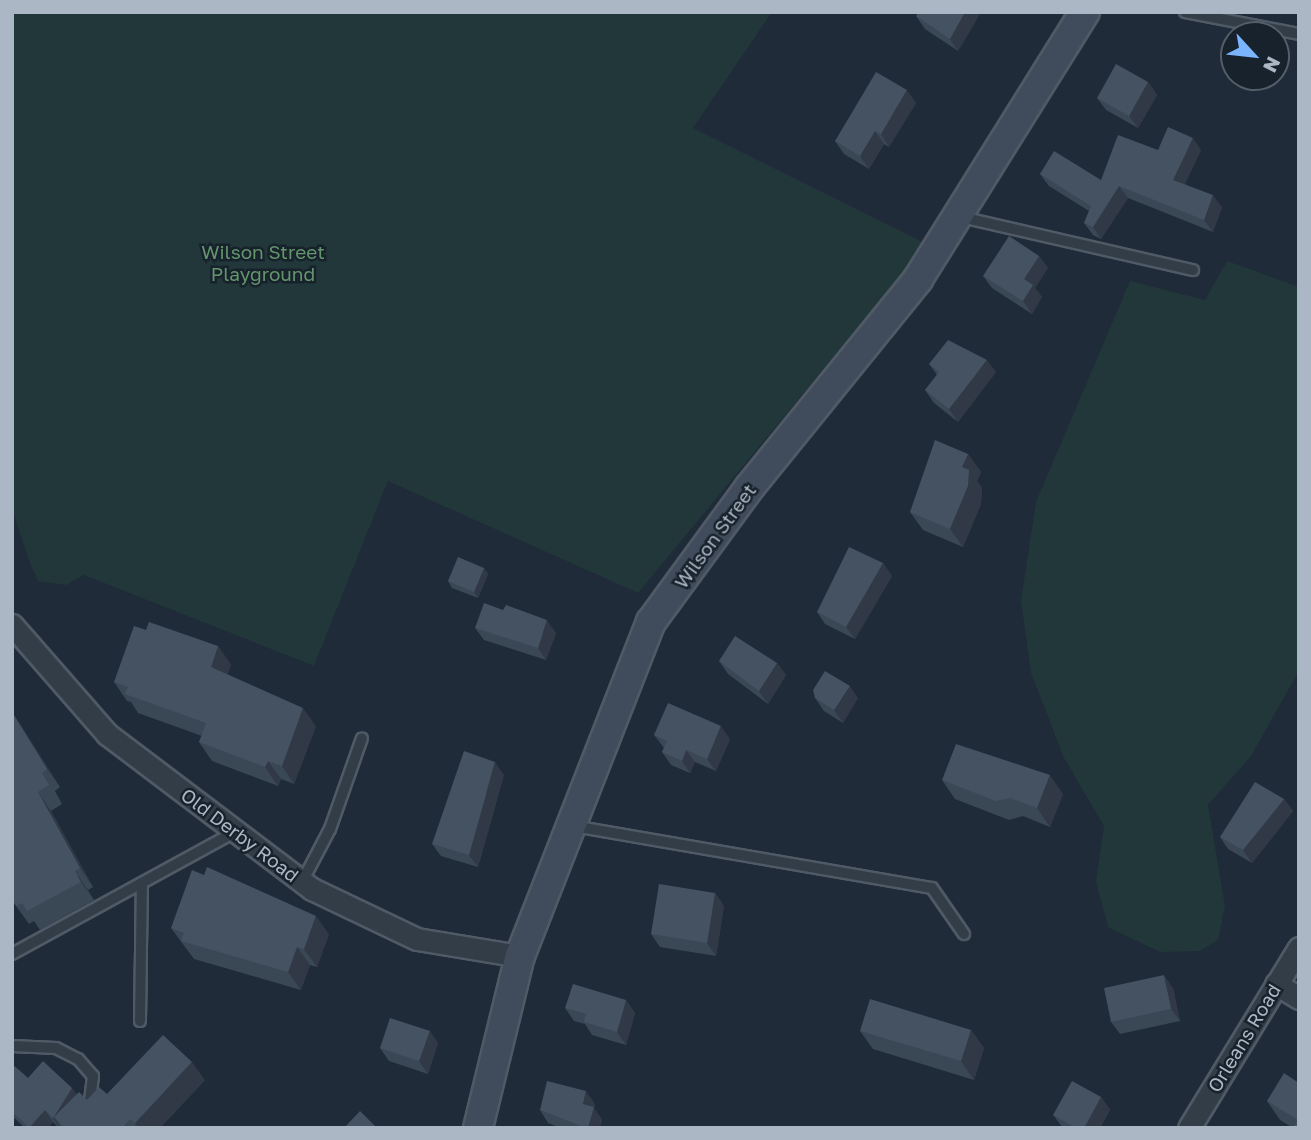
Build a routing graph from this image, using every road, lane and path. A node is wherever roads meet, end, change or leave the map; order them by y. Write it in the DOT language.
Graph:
graph roads {
  1 [pos="1085,12"];
  2 [pos="1185,12"];
  3 [pos="1299,34"];
  4 [pos="961,217"];
  5 [pos="1194,270"];
  6 [pos="13,628"];
  7 [pos="362,738"];
  8 [pos="570,825"];
  9 [pos="237,831"];
  10 [pos="302,882"];
  11 [pos="142,883"];
  12 [pos="964,934"];
  13 [pos="1299,948"];
  14 [pos="12,954"];
  15 [pos="520,956"];
  16 [pos="1276,984"];
  17 [pos="1299,998"];
  18 [pos="139,1021"];
  19 [pos="12,1046"];
  20 [pos="83,1110"];
  21 [pos="478,1128"];
  22 [pos="1189,1128"];
  1 -- 4 [label="street, Wilson Street"];
  2 -- 3 [label="lane"];
  4 -- 5 [label="lane"];
  4 -- 8 [label="street, Wilson Street"];
  6 -- 9 [label="street, Old Derby Road"];
  7 -- 10 [label="lane"];
  8 -- 12 [label="lane"];
  8 -- 15 [label="street, Wilson Street"];
  9 -- 10 [label="street, Old Derby Road"];
  9 -- 11 [label="lane"];
  10 -- 15 [label="street, Old Derby Road"];
  11 -- 14 [label="lane"];
  11 -- 18 [label="lane"];
  13 -- 16 [label="street, Orleans Road"];
  15 -- 21 [label="street, Wilson Street"];
  16 -- 17 [label="street"];
  16 -- 22 [label="street, Orleans Road"];
  19 -- 20 [label="lane"];
}
